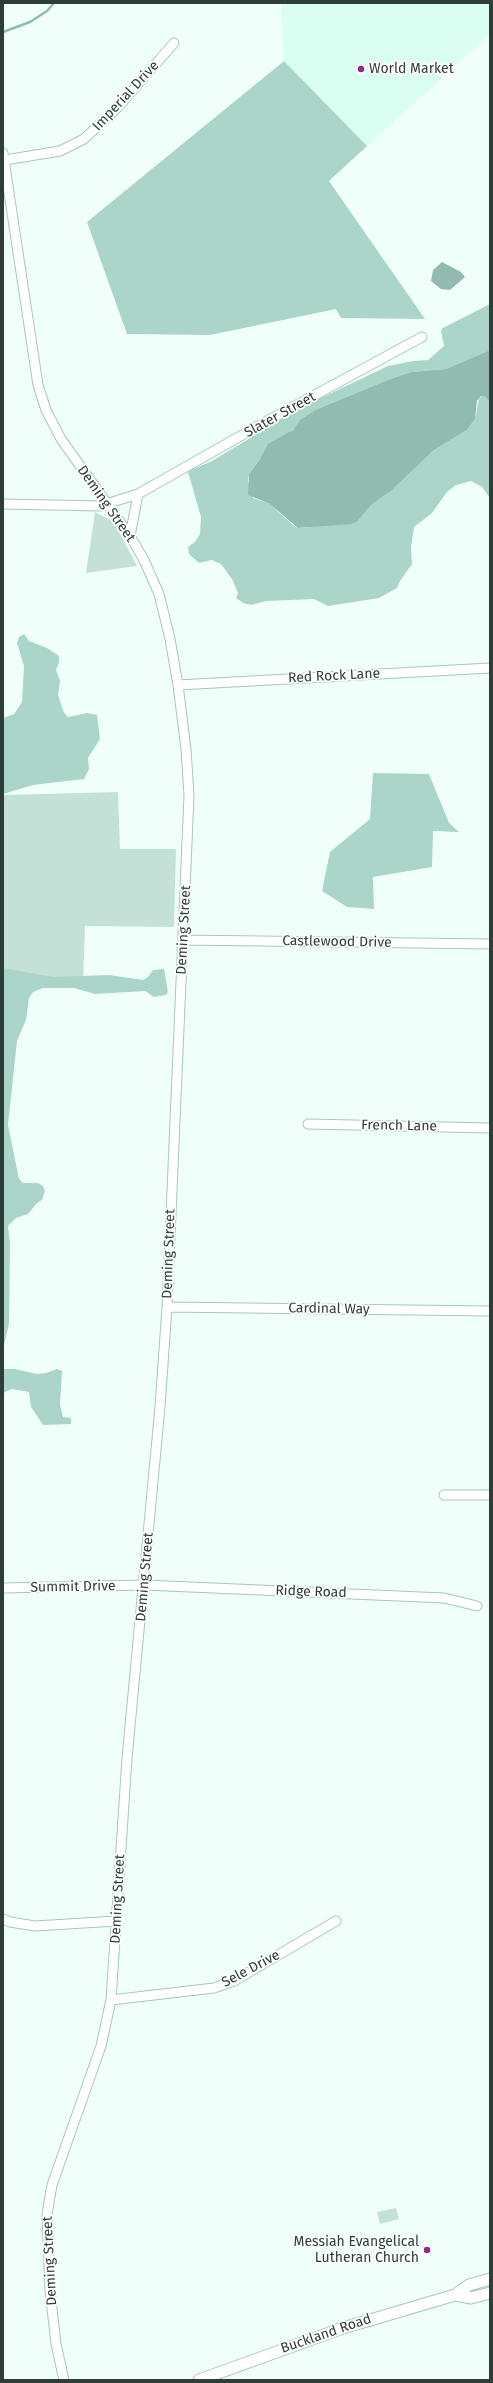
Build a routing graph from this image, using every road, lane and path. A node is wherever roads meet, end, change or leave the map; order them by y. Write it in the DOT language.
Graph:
graph roads {
  1 [pos="174,43"];
  2 [pos="4,157"];
  3 [pos="422,337"];
  4 [pos="138,494"];
  5 [pos="3,504"];
  6 [pos="110,504"];
  7 [pos="130,536"];
  8 [pos="490,668"];
  9 [pos="178,685"];
  10 [pos="184,940"];
  11 [pos="490,944"];
  12 [pos="308,1124"];
  13 [pos="490,1128"];
  14 [pos="167,1306"];
  15 [pos="490,1311"];
  16 [pos="444,1495"];
  17 [pos="490,1495"];
  18 [pos="144,1585"];
  19 [pos="3,1588"];
  20 [pos="477,1606"];
  21 [pos="3,1918"];
  22 [pos="116,1920"];
  23 [pos="336,1921"];
  24 [pos="111,2000"];
  25 [pos="490,2279"];
  26 [pos="490,2294"];
  27 [pos="455,2295"];
  28 [pos="64,2380"];
  29 [pos="199,2380"];
  1 -- 2 [label="street, Imperial Drive"];
  2 -- 6 [label="street, Deming Street"];
  3 -- 4 [label="street, Slater Street"];
  4 -- 6 [label="street, Slater Street"];
  4 -- 7 [label="street"];
  5 -- 6 [label="street, Slater Street"];
  6 -- 7 [label="street, Deming Street"];
  7 -- 9 [label="street, Deming Street"];
  8 -- 9 [label="street, Red Rock Lane"];
  9 -- 10 [label="street, Deming Street"];
  10 -- 11 [label="street, Castlewood Drive"];
  10 -- 14 [label="street, Deming Street"];
  12 -- 13 [label="street, French Lane"];
  14 -- 15 [label="street, Cardinal Way"];
  14 -- 18 [label="street, Deming Street"];
  16 -- 17 [label="street"];
  18 -- 19 [label="street, Summit Drive"];
  18 -- 20 [label="street, Ridge Road"];
  18 -- 22 [label="street, Deming Street"];
  21 -- 22 [label="street"];
  22 -- 24 [label="street, Deming Street"];
  23 -- 24 [label="street, Sele Drive"];
  24 -- 28 [label="street, Deming Street"];
  25 -- 27 [label="main road, Buckland Road"];
  26 -- 27 [label="main road, Buckland Road"];
  27 -- 29 [label="main road, Buckland Road"];
}
